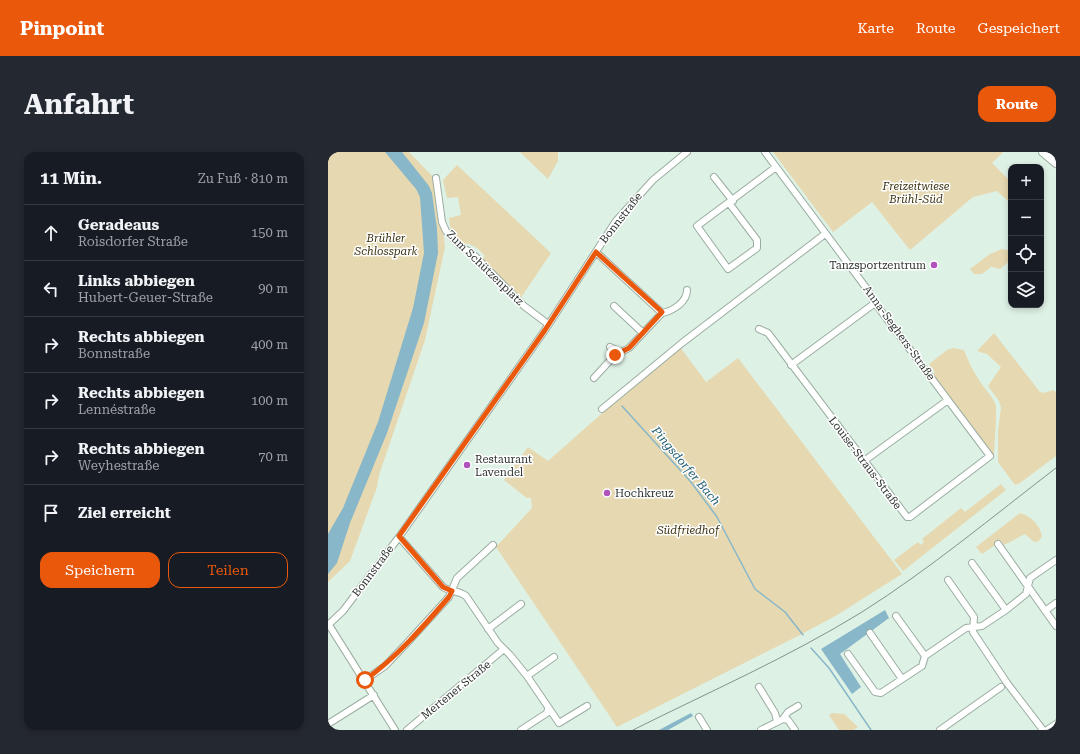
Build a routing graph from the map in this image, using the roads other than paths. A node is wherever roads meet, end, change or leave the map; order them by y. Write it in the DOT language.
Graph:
graph roads {
  1 [pos="687,152"];
  2 [pos="765,152"];
  3 [pos="1043,152"];
  4 [pos="1056,163"];
  5 [pos="776,167"];
  6 [pos="714,177"];
  7 [pos="436,178"];
  8 [pos="731,202"];
  9 [pos="825,234"];
  10 [pos="596,252"];
  11 [pos="687,290"];
  12 [pos="875,303"];
  13 [pos="614,306"];
  14 [pos="662,312"];
  15 [pos="548,324"];
  16 [pos="759,329"];
  17 [pos="643,333"];
  18 [pos="610,348"];
  19 [pos="620,352"];
  20 [pos="791,365"];
  21 [pos="594,378"];
  22 [pos="948,400"];
  23 [pos="602,409"];
  24 [pos="990,456"];
  25 [pos="864,461"];
  26 [pos="399,536"];
  27 [pos="998,544"];
  28 [pos="492,545"];
  29 [pos="1056,560"];
  30 [pos="972,563"];
  31 [pos="948,580"];
  32 [pos="1027,586"];
  33 [pos="452,591"];
  34 [pos="1056,603"];
  35 [pos="521,604"];
  36 [pos="1006,610"];
  37 [pos="1045,611"];
  38 [pos="896,616"];
  39 [pos="328,625"];
  40 [pos="1056,626"];
  41 [pos="973,627"];
  42 [pos="488,629"];
  43 [pos="870,633"];
  44 [pos="504,649"];
  45 [pos="848,654"];
  46 [pos="925,656"];
  47 [pos="554,657"];
  48 [pos="527,676"];
  49 [pos="902,679"];
  50 [pos="365,680"];
  51 [pos="759,687"];
  52 [pos="1001,687"];
  53 [pos="374,694"];
  54 [pos="586,706"];
  55 [pos="798,706"];
  56 [pos="548,709"];
  57 [pos="699,717"];
  58 [pos="780,720"];
  59 [pos="328,724"];
  60 [pos="1056,724"];
  61 [pos="395,730"];
  62 [pos="407,730"];
  63 [pos="520,730"];
  64 [pos="707,730"];
  65 [pos="761,730"];
  66 [pos="795,730"];
  67 [pos="940,730"];
  68 [pos="1043,730"];
  69 [pos="1047,730"];
  1 -- 10 [label="street, Bonnstraße"];
  2 -- 5 [label="street, Anna-Seghers-Straße"];
  3 -- 4 [label="street"];
  5 -- 8 [label="street"];
  5 -- 9 [label="street, Anna-Seghers-Straße"];
  6 -- 8 [label="street"];
  7 -- 15 [label="street, Zum Schützenplatz"];
  8 -- 8 [label="street"];
  9 -- 12 [label="street, Anna-Seghers-Straße"];
  9 -- 23 [label="street"];
  10 -- 14 [label="street"];
  10 -- 15 [label="street, Bonnstraße"];
  11 -- 14 [label="street"];
  12 -- 20 [label="street"];
  12 -- 22 [label="street, Anna-Seghers-Straße"];
  13 -- 17 [label="street"];
  14 -- 17 [label="street"];
  15 -- 26 [label="street, Bonnstraße"];
  16 -- 20 [label="street, Louise-Straus-Straße"];
  17 -- 19 [label="street"];
  18 -- 19 [label="street"];
  19 -- 21 [label="street"];
  20 -- 25 [label="street, Louise-Straus-Straße"];
  22 -- 24 [label="street, Anna-Seghers-Straße"];
  22 -- 25 [label="street"];
  24 -- 25 [label="street, Louise-Straus-Straße"];
  26 -- 33 [label="street"];
  26 -- 39 [label="street, Bonnstraße"];
  27 -- 32 [label="street"];
  28 -- 33 [label="street"];
  29 -- 32 [label="street"];
  30 -- 36 [label="street"];
  31 -- 41 [label="street"];
  32 -- 36 [label="street"];
  32 -- 37 [label="street"];
  33 -- 42 [label="street"];
  33 -- 50 [label="street"];
  34 -- 37 [label="street"];
  35 -- 42 [label="street"];
  36 -- 41 [label="street"];
  37 -- 40 [label="street"];
  38 -- 46 [label="street"];
  39 -- 50 [label="street"];
  41 -- 46 [label="street"];
  41 -- 68 [label="street"];
  42 -- 44 [label="street"];
  43 -- 49 [label="street"];
  44 -- 48 [label="street"];
  44 -- 62 [label="street, Mertener Straße"];
  45 -- 49 [label="street"];
  46 -- 49 [label="street"];
  47 -- 48 [label="street"];
  48 -- 56 [label="street"];
  50 -- 53 [label="street"];
  51 -- 58 [label="street"];
  52 -- 67 [label="street"];
  53 -- 59 [label="street"];
  53 -- 61 [label="street"];
  54 -- 56 [label="street"];
  55 -- 58 [label="street"];
  56 -- 63 [label="street"];
  57 -- 64 [label="street"];
  58 -- 65 [label="street"];
  58 -- 66 [label="street"];
  60 -- 69 [label="street"];
}
